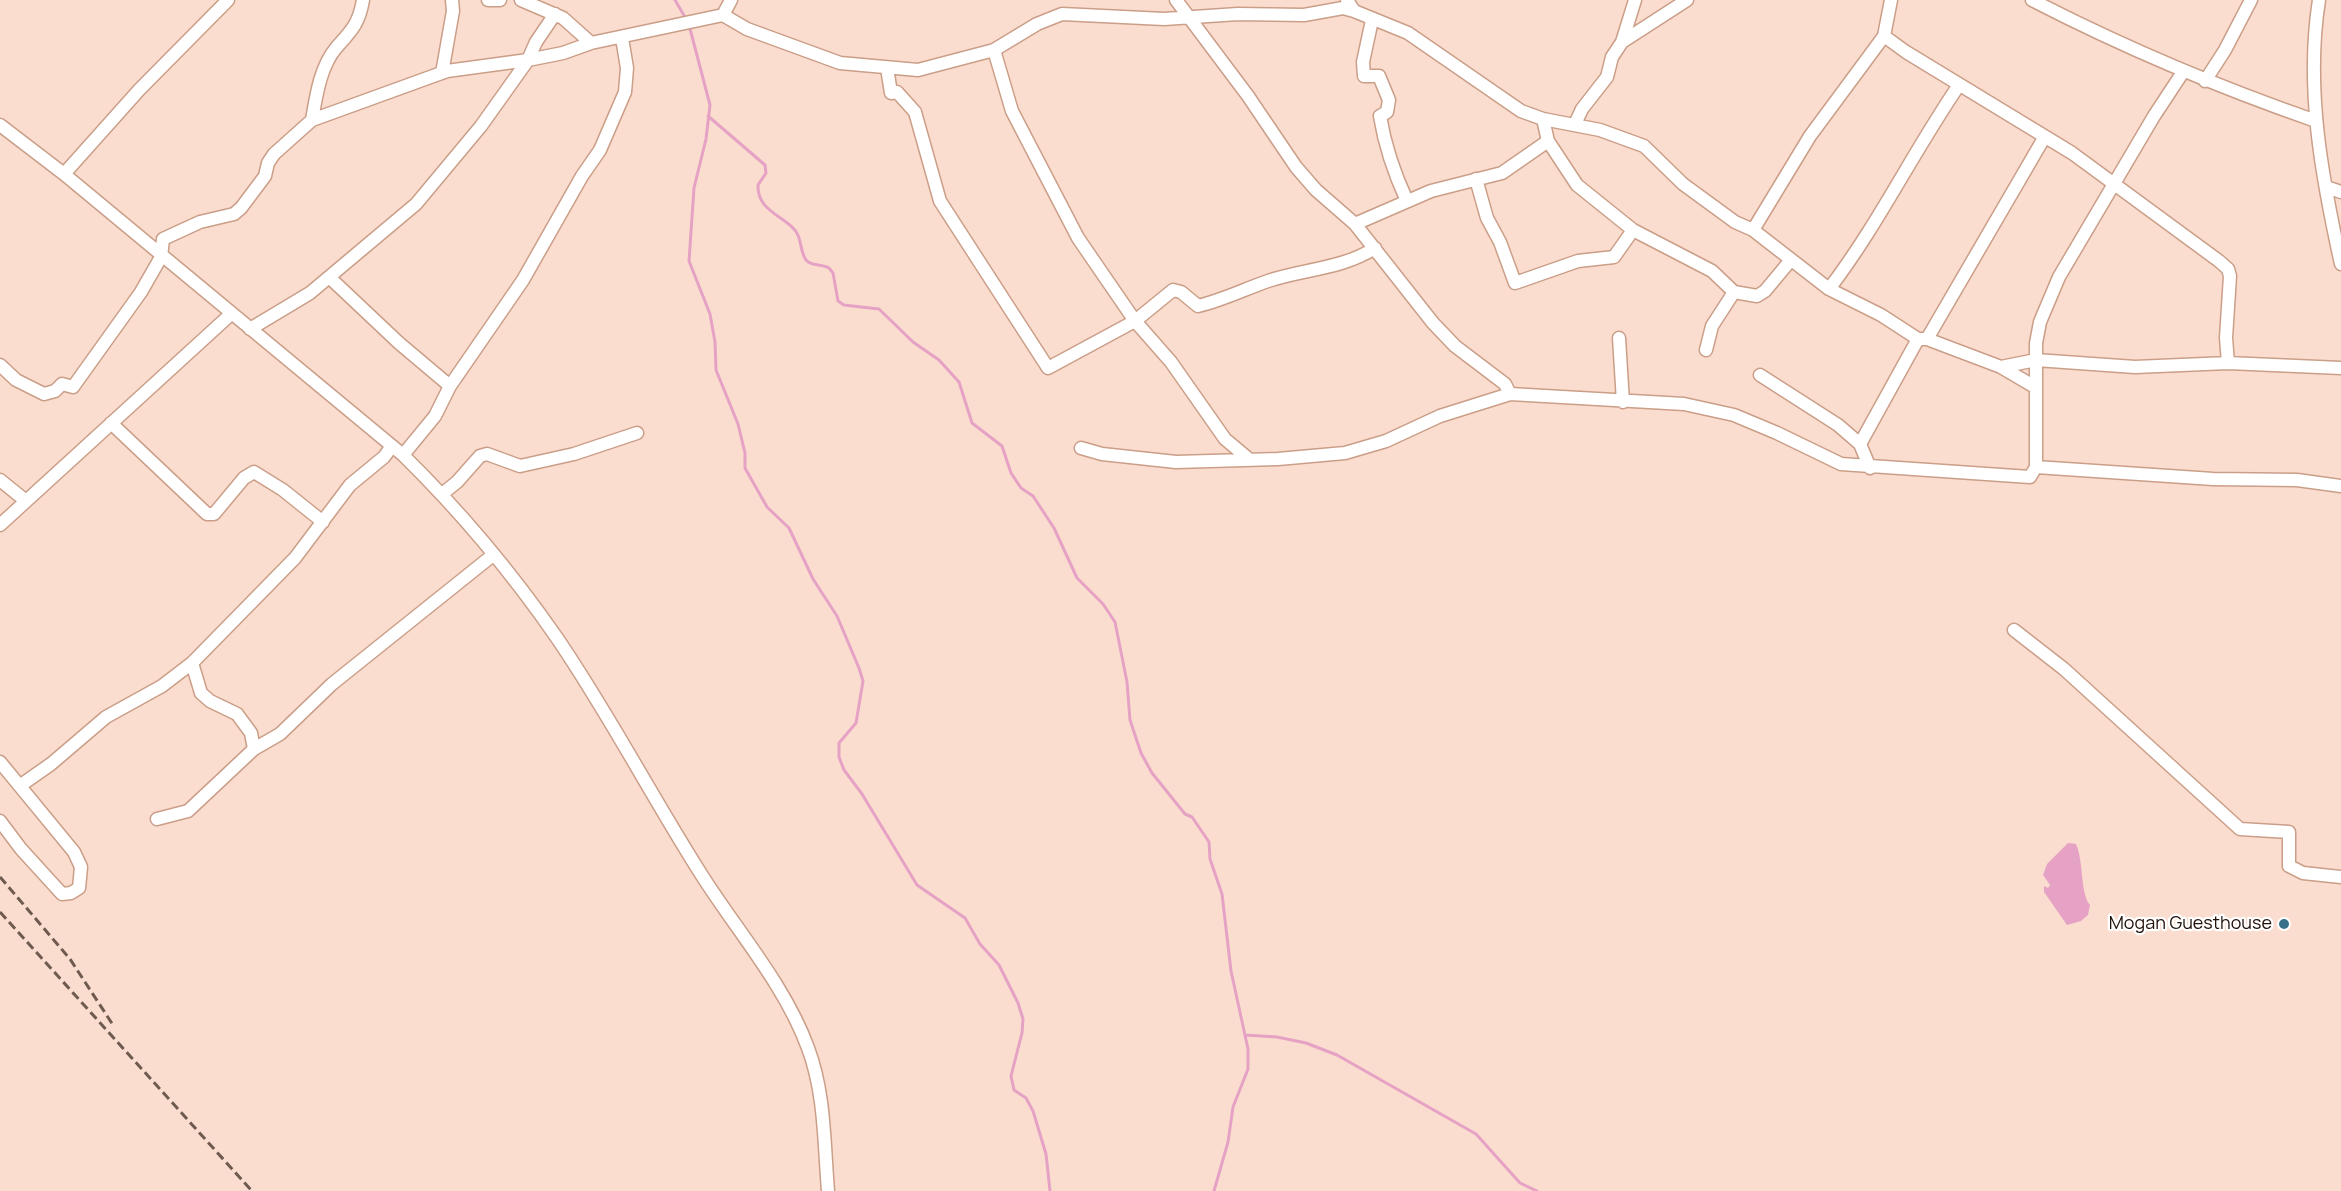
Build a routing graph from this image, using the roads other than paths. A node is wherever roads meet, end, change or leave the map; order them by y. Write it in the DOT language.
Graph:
graph roads {
  1 [pos="228,0"];
  2 [pos="363,0"];
  3 [pos="452,0"];
  4 [pos="488,0"];
  5 [pos="500,0"];
  6 [pos="521,0"];
  7 [pos="731,0"];
  8 [pos="1176,0"];
  9 [pos="1635,0"];
  10 [pos="1687,0"];
  11 [pos="1891,0"];
  12 [pos="2032,0"];
  13 [pos="2251,0"];
  14 [pos="2319,0"];
  15 [pos="1351,6"];
  16 [pos="555,14"];
  17 [pos="723,15"];
  18 [pos="1188,16"];
  19 [pos="1372,20"];
  20 [pos="1884,36"];
  21 [pos="622,38"];
  22 [pos="1622,42"];
  23 [pos="591,43"];
  24 [pos="994,50"];
  25 [pos="528,60"];
  26 [pos="887,68"];
  27 [pos="2183,72"];
  28 [pos="442,73"];
  29 [pos="2205,81"];
  30 [pos="1959,85"];
  31 [pos="1543,118"];
  32 [pos="312,120"];
  33 [pos="2316,121"];
  34 [pos="1575,124"];
  35 [pos="0,125"];
  36 [pos="2044,138"];
  37 [pos="1548,141"];
  38 [pos="64,174"];
  39 [pos="1476,179"];
  40 [pos="2114,184"];
  41 [pos="2326,187"];
  42 [pos="2341,192"];
  43 [pos="1407,201"];
  44 [pos="2337,223"];
  45 [pos="1355,224"];
  46 [pos="1633,230"];
  47 [pos="1753,230"];
  48 [pos="1375,248"];
  49 [pos="161,257"];
  50 [pos="1790,261"];
  51 [pos="2341,264"];
  52 [pos="329,277"];
  53 [pos="1828,290"];
  54 [pos="1734,292"];
  55 [pos="231,314"];
  56 [pos="1135,321"];
  57 [pos="250,329"];
  58 [pos="1619,338"];
  59 [pos="1922,339"];
  60 [pos="1706,350"];
  61 [pos="2036,360"];
  62 [pos="2228,363"];
  63 [pos="0,365"];
  64 [pos="2001,367"];
  65 [pos="2341,368"];
  66 [pos="1760,375"];
  67 [pos="450,386"];
  68 [pos="2036,387"];
  69 [pos="1510,394"];
  70 [pos="1623,402"];
  71 [pos="111,423"];
  72 [pos="637,433"];
  73 [pos="1860,444"];
  74 [pos="1082,448"];
  75 [pos="398,451"];
  76 [pos="1250,460"];
  77 [pos="2036,467"];
  78 [pos="1870,468"];
  79 [pos="0,480"];
  80 [pos="2341,486"];
  81 [pos="442,494"];
  82 [pos="26,501"];
  83 [pos="323,522"];
  84 [pos="0,525"];
  85 [pos="493,555"];
  86 [pos="2014,630"];
  87 [pos="192,663"];
  88 [pos="254,749"];
  89 [pos="0,762"];
  90 [pos="21,785"];
  91 [pos="157,819"];
  92 [pos="0,821"];
  93 [pos="2341,878"];
  94 [pos="828,1191"];
  1 -- 38 [label="street"];
  2 -- 32 [label="street"];
  3 -- 28 [label="street"];
  4 -- 5 [label="street"];
  6 -- 16 [label="street"];
  7 -- 17 [label="street"];
  8 -- 18 [label="street"];
  9 -- 22 [label="street"];
  10 -- 22 [label="street"];
  11 -- 20 [label="street"];
  12 -- 27 [label="street"];
  13 -- 29 [label="street"];
  14 -- 33 [label="street"];
  15 -- 18 [label="street"];
  15 -- 19 [label="street"];
  16 -- 23 [label="street"];
  16 -- 25 [label="street"];
  17 -- 21 [label="street"];
  17 -- 26 [label="street"];
  18 -- 24 [label="street"];
  18 -- 45 [label="street"];
  19 -- 31 [label="street"];
  19 -- 43 [label="street"];
  20 -- 30 [label="street"];
  20 -- 47 [label="street"];
  21 -- 23 [label="street"];
  21 -- 67 [label="street"];
  22 -- 34 [label="street"];
  23 -- 25 [label="street"];
  24 -- 26 [label="street"];
  24 -- 56 [label="street"];
  25 -- 28 [label="street"];
  25 -- 52 [label="street"];
  26 -- 56 [label="street"];
  27 -- 29 [label="street"];
  27 -- 40 [label="street"];
  28 -- 32 [label="street"];
  29 -- 33 [label="street"];
  30 -- 36 [label="street"];
  30 -- 53 [label="street"];
  31 -- 34 [label="street"];
  31 -- 37 [label="street"];
  32 -- 49 [label="street"];
  33 -- 41 [label="street"];
  34 -- 47 [label="street"];
  35 -- 38 [label="street"];
  36 -- 40 [label="street"];
  36 -- 59 [label="street"];
  37 -- 39 [label="street"];
  37 -- 46 [label="street"];
  38 -- 49 [label="street"];
  39 -- 43 [label="street"];
  39 -- 46 [label="street"];
  40 -- 61 [label="street"];
  40 -- 62 [label="street"];
  41 -- 42 [label="street"];
  41 -- 44 [label="street"];
  43 -- 45 [label="street"];
  44 -- 51 [label="street"];
  45 -- 48 [label="street"];
  46 -- 54 [label="street"];
  47 -- 50 [label="street"];
  48 -- 56 [label="street"];
  48 -- 69 [label="street"];
  49 -- 55 [label="street"];
  49 -- 63 [label="street"];
  50 -- 53 [label="street"];
  50 -- 54 [label="street"];
  52 -- 57 [label="street"];
  52 -- 67 [label="street"];
  53 -- 59 [label="street"];
  54 -- 60 [label="street"];
  55 -- 57 [label="street"];
  55 -- 71 [label="street"];
  56 -- 76 [label="street"];
  57 -- 75 [label="street"];
  58 -- 70 [label="street"];
  59 -- 64 [label="street"];
  59 -- 73 [label="street"];
  61 -- 62 [label="street"];
  61 -- 64 [label="street"];
  61 -- 68 [label="street"];
  62 -- 65 [label="street"];
  64 -- 68 [label="street"];
  66 -- 73 [label="street"];
  67 -- 75 [label="street"];
  68 -- 77 [label="street"];
  69 -- 70 [label="street"];
  69 -- 76 [label="street"];
  70 -- 78 [label="street"];
  71 -- 82 [label="street"];
  71 -- 83 [label="street"];
  72 -- 81 [label="street"];
  73 -- 78 [label="street"];
  74 -- 76 [label="street"];
  75 -- 81 [label="street"];
  75 -- 83 [label="street"];
  77 -- 78 [label="street"];
  77 -- 80 [label="street"];
  79 -- 82 [label="street"];
  81 -- 85 [label="street"];
  82 -- 84 [label="street"];
  83 -- 87 [label="street"];
  85 -- 88 [label="street"];
  85 -- 94 [label="street"];
  86 -- 93 [label="street"];
  87 -- 88 [label="street"];
  87 -- 90 [label="street"];
  88 -- 91 [label="street"];
  89 -- 90 [label="street"];
  90 -- 92 [label="street"];
}
